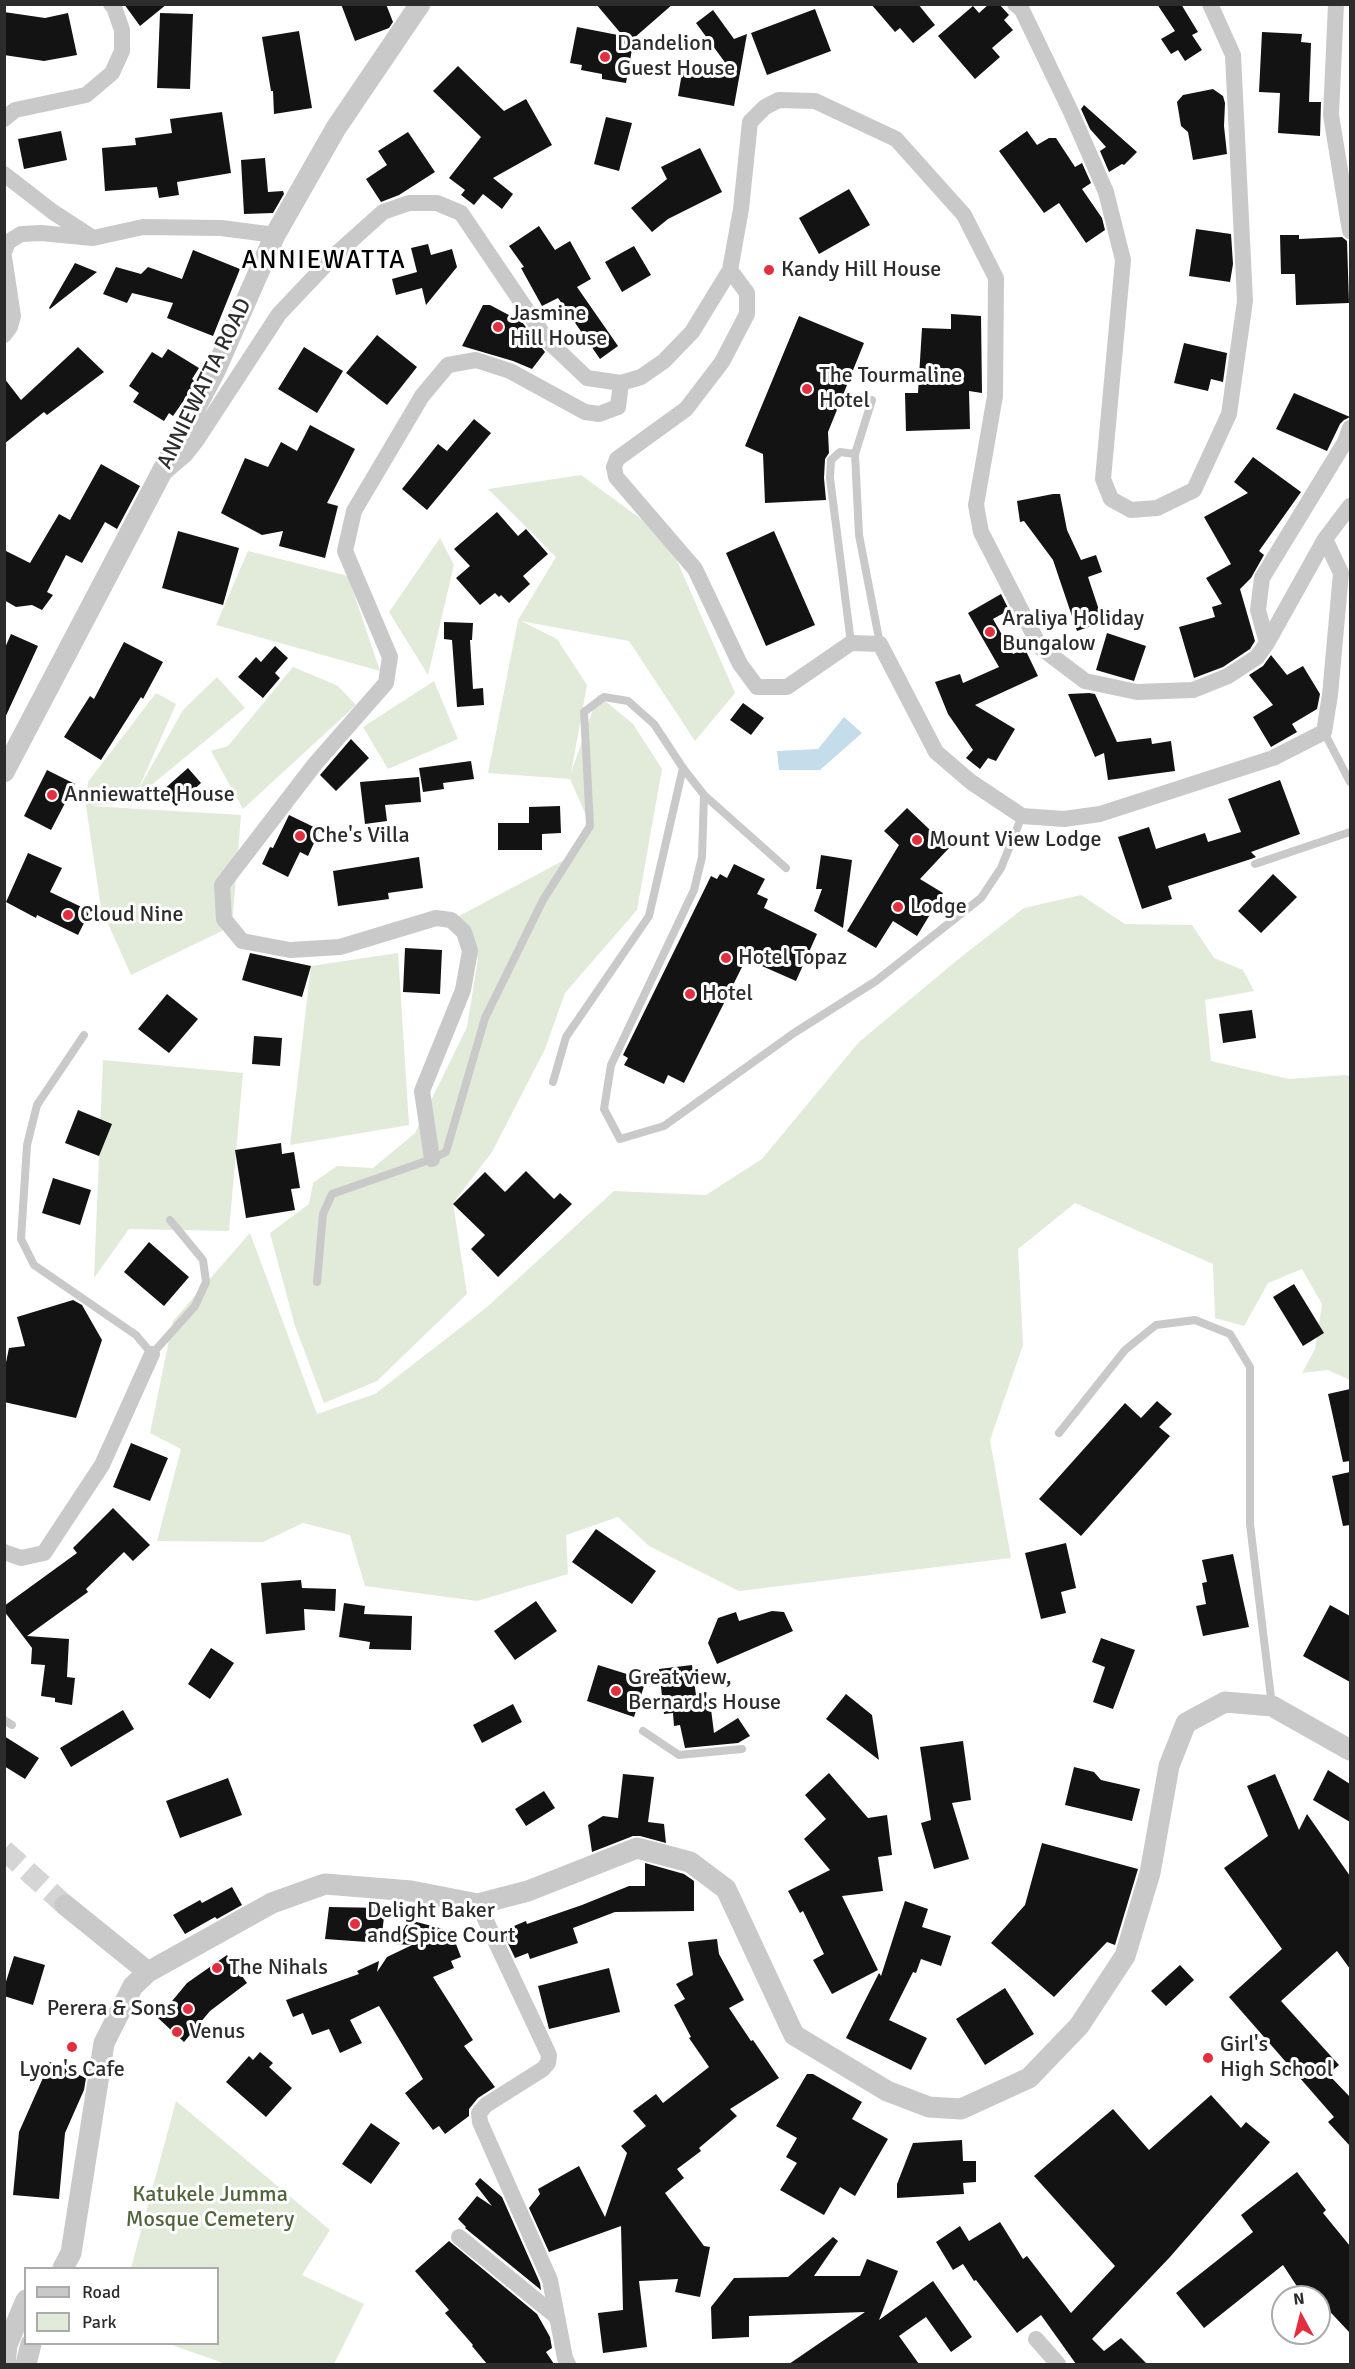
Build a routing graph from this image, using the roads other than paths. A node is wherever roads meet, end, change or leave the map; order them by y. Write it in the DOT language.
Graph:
graph roads {
  1 [pos="111,4"];
  2 [pos="420,4"];
  3 [pos="1015,4"];
  4 [pos="1210,4"];
  5 [pos="1336,4"];
  6 [pos="4,119"];
  7 [pos="4,174"];
  8 [pos="1350,231"];
  9 [pos="275,235"];
  10 [pos="93,238"];
  11 [pos="4,252"];
  12 [pos="4,257"];
  13 [pos="730,270"];
  14 [pos="4,335"];
  15 [pos="621,383"];
  16 [pos="872,400"];
  17 [pos="1350,428"];
  18 [pos="855,454"];
  19 [pos="159,478"];
  20 [pos="1350,506"];
  21 [pos="1325,539"];
  22 [pos="1346,575"];
  23 [pos="851,643"];
  24 [pos="1267,643"];
  25 [pos="880,644"];
  26 [pos="1324,732"];
  27 [pos="683,768"];
  28 [pos="4,772"];
  29 [pos="1350,782"];
  30 [pos="704,795"];
  31 [pos="1022,816"];
  32 [pos="1350,832"];
  33 [pos="1255,864"];
  34 [pos="786,868"];
  35 [pos="84,1035"];
  36 [pos="553,1082"];
  37 [pos="432,1159"];
  38 [pos="170,1220"];
  39 [pos="317,1282"];
  40 [pos="152,1354"];
  41 [pos="1059,1433"];
  42 [pos="4,1552"];
  43 [pos="1272,1706"];
  44 [pos="643,1731"];
  45 [pos="742,1749"];
  46 [pos="1350,1750"];
  47 [pos="478,1904"];
  48 [pos="65,1905"];
  49 [pos="148,1972"];
  50 [pos="459,2237"];
  51 [pos="67,2261"];
  52 [pos="24,2305"];
  53 [pos="557,2317"];
  54 [pos="1036,2339"];
  55 [pos="31,2345"];
  56 [pos="5,2364"];
  57 [pos="26,2364"];
  58 [pos="568,2364"];
  59 [pos="1058,2364"];
  1 -- 6 [label="street"];
  2 -- 9 [label="street, ANNIEWATTA ROAD"];
  3 -- 4 [label="street"];
  5 -- 8 [label="street"];
  7 -- 10 [label="street"];
  9 -- 10 [label="street"];
  9 -- 19 [label="street, ANNIEWATTA ROAD"];
  10 -- 11 [label="street"];
  12 -- 14 [label="street"];
  13 -- 15 [label="street"];
  13 -- 23 [label="street"];
  13 -- 24 [label="street"];
  15 -- 19 [label="street"];
  15 -- 37 [label="street"];
  16 -- 18 [label="lane"];
  17 -- 24 [label="street"];
  18 -- 23 [label="lane"];
  18 -- 25 [label="lane"];
  19 -- 28 [label="street, ANNIEWATTA ROAD"];
  20 -- 21 [label="street"];
  21 -- 22 [label="street"];
  21 -- 24 [label="street"];
  22 -- 26 [label="street"];
  23 -- 25 [label="street"];
  25 -- 31 [label="street"];
  26 -- 29 [label="lane"];
  26 -- 31 [label="street"];
  27 -- 30 [label="lane"];
  27 -- 36 [label="lane"];
  27 -- 37 [label="lane"];
  30 -- 31 [label="lane"];
  30 -- 34 [label="lane"];
  32 -- 33 [label="lane"];
  35 -- 40 [label="lane"];
  37 -- 39 [label="lane"];
  38 -- 40 [label="lane"];
  40 -- 42 [label="street"];
  41 -- 43 [label="lane"];
  43 -- 46 [label="street"];
  43 -- 47 [label="street"];
  44 -- 45 [label="lane"];
  47 -- 49 [label="street"];
  47 -- 53 [label="street"];
  48 -- 49 [label="street"];
  49 -- 51 [label="street"];
  50 -- 53 [label="street"];
  52 -- 56 [label="street"];
  53 -- 58 [label="street"];
  54 -- 59 [label="street"];
  55 -- 57 [label="street"];
}
